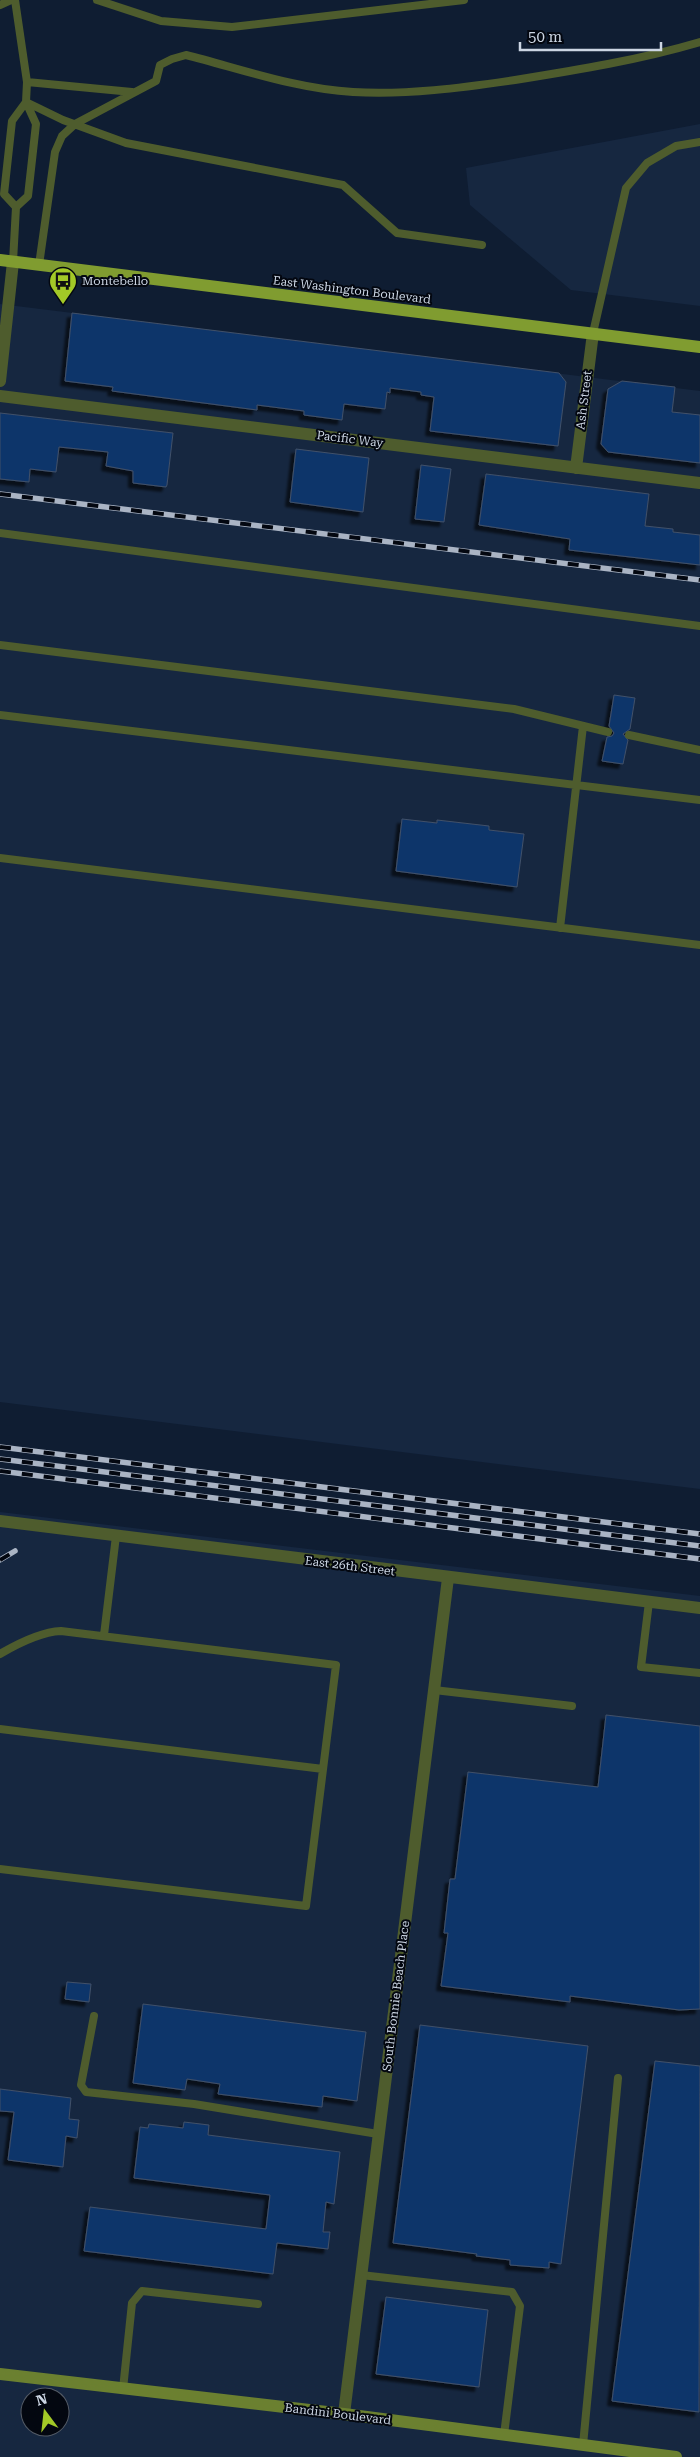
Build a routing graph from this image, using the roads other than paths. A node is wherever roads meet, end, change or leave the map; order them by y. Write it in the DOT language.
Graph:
graph roads {
  1 [pos="13,0"];
  2 [pos="97,0"];
  3 [pos="464,0"];
  4 [pos="0,5"];
  5 [pos="700,42"];
  6 [pos="27,82"];
  7 [pos="132,92"];
  8 [pos="26,102"];
  9 [pos="75,124"];
  10 [pos="700,142"];
  11 [pos="4,162"];
  12 [pos="16,208"];
  13 [pos="482,245"];
  14 [pos="6,261"];
  15 [pos="39,265"];
  16 [pos="593,333"];
  17 [pos="700,347"];
  18 [pos="0,381"];
  19 [pos="0,396"];
  20 [pos="576,468"];
  21 [pos="700,483"];
  22 [pos="0,533"];
  23 [pos="700,626"];
  24 [pos="0,645"];
  25 [pos="0,715"];
  26 [pos="583,726"];
  27 [pos="608,732"];
  28 [pos="629,735"];
  29 [pos="700,750"];
  30 [pos="577,785"];
  31 [pos="700,800"];
  32 [pos="0,858"];
  33 [pos="560,928"];
  34 [pos="700,945"];
  35 [pos="0,1521"];
  36 [pos="116,1536"];
  37 [pos="448,1578"];
  38 [pos="648,1602"];
  39 [pos="700,1608"];
  40 [pos="104,1636"];
  41 [pos="0,1654"];
  42 [pos="700,1673"];
  43 [pos="434,1690"];
  44 [pos="572,1706"];
  45 [pos="0,1729"];
  46 [pos="323,1769"];
  47 [pos="0,1869"];
  48 [pos="94,2016"];
  49 [pos="618,2078"];
  50 [pos="378,2134"];
  51 [pos="361,2275"];
  52 [pos="258,2304"];
  53 [pos="0,2374"];
  54 [pos="123,2388"];
  55 [pos="344,2414"];
  56 [pos="504,2435"];
  57 [pos="583,2445"];
  58 [pos="676,2457"];
  1 -- 4 [label="lane"];
  1 -- 6 [label="lane"];
  2 -- 3 [label="lane"];
  5 -- 7 [label="lane"];
  6 -- 7 [label="lane"];
  6 -- 8 [label="lane"];
  7 -- 9 [label="lane"];
  8 -- 9 [label="lane"];
  8 -- 11 [label="lane"];
  8 -- 12 [label="lane"];
  9 -- 13 [label="lane"];
  9 -- 15 [label="lane"];
  10 -- 16 [label="lane"];
  11 -- 12 [label="lane"];
  12 -- 14 [label="lane"];
  14 -- 15 [label="main road, East Washington Boulevard"];
  14 -- 18 [label="street"];
  15 -- 16 [label="main road, East Washington Boulevard"];
  16 -- 17 [label="main road, East Washington Boulevard"];
  16 -- 20 [label="street, Ash Street"];
  19 -- 20 [label="street, Pacific Way"];
  20 -- 21 [label="street, Pacific Way"];
  22 -- 23 [label="lane"];
  24 -- 26 [label="lane"];
  25 -- 30 [label="lane"];
  26 -- 27 [label="lane"];
  26 -- 30 [label="lane"];
  28 -- 29 [label="lane"];
  30 -- 31 [label="lane"];
  30 -- 33 [label="lane"];
  32 -- 33 [label="lane"];
  33 -- 34 [label="lane"];
  35 -- 36 [label="street, East 26th Street"];
  36 -- 37 [label="street, East 26th Street"];
  36 -- 40 [label="lane"];
  37 -- 38 [label="street, East 26th Street"];
  37 -- 43 [label="street, South Bonnie Beach Place"];
  38 -- 39 [label="street, East 26th Street"];
  38 -- 42 [label="lane"];
  40 -- 41 [label="lane"];
  40 -- 46 [label="lane"];
  43 -- 44 [label="lane"];
  43 -- 50 [label="street, South Bonnie Beach Place"];
  45 -- 46 [label="lane"];
  46 -- 47 [label="lane"];
  48 -- 50 [label="lane"];
  49 -- 57 [label="lane"];
  50 -- 51 [label="street, South Bonnie Beach Place"];
  51 -- 55 [label="street, South Bonnie Beach Place"];
  51 -- 56 [label="lane"];
  52 -- 54 [label="lane"];
  53 -- 54 [label="main road, Bandini Boulevard"];
  54 -- 55 [label="main road, Bandini Boulevard"];
  55 -- 56 [label="main road, Bandini Boulevard"];
  56 -- 57 [label="main road, Bandini Boulevard"];
  57 -- 58 [label="main road, Bandini Boulevard"];
}
